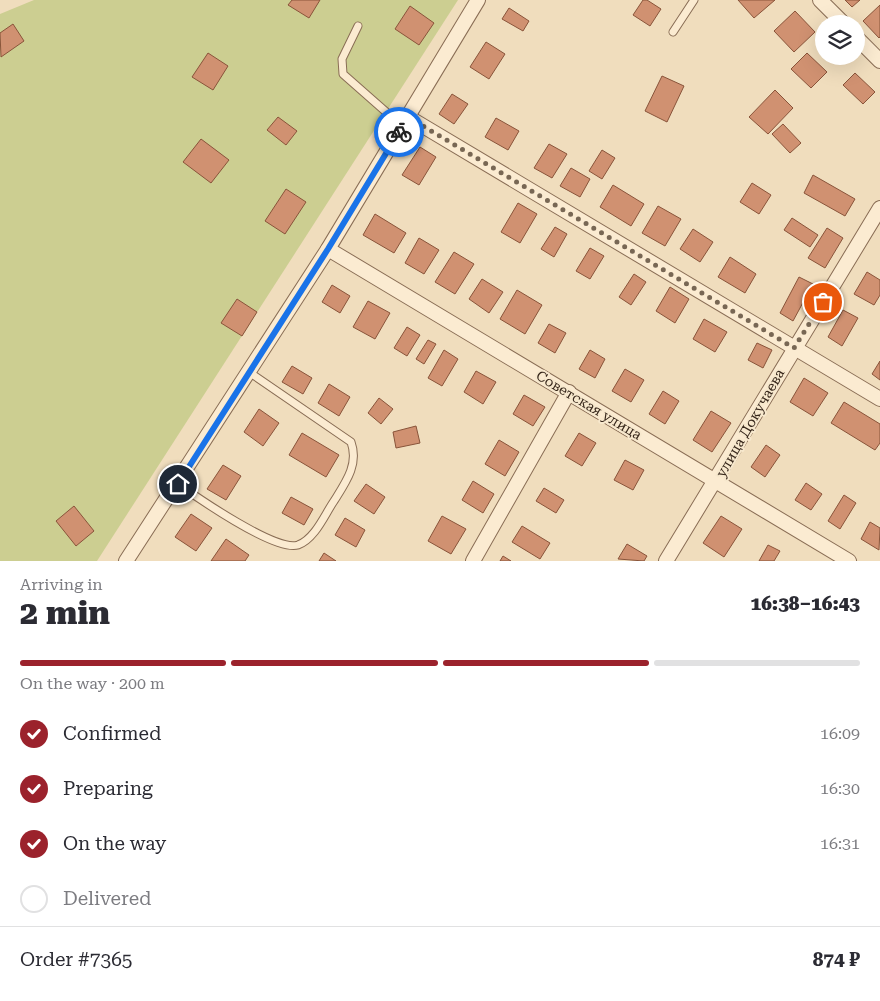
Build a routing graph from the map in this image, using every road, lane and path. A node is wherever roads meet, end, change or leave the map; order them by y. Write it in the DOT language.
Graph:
graph roads {
  1 [pos="478,0"];
  2 [pos="694,0"];
  3 [pos="820,0"];
  4 [pos="835,15"];
  5 [pos="358,26"];
  6 [pos="672,32"];
  7 [pos="865,45"];
  8 [pos="880,61"];
  9 [pos="405,121"];
  10 [pos="880,208"];
  11 [pos="328,249"];
  12 [pos="794,348"];
  13 [pos="249,372"];
  14 [pos="569,392"];
  15 [pos="880,398"];
  16 [pos="716,481"];
  17 [pos="178,484"];
  18 [pos="126,561"];
  19 [pos="473,561"];
  20 [pos="666,561"];
  21 [pos="849,561"];
  1 -- 9 [label="street"];
  2 -- 6 [label="lane"];
  3 -- 4 [label="street"];
  5 -- 9 [label="lane"];
  7 -- 8 [label="street"];
  9 -- 11 [label="street"];
  9 -- 12 [label="street"];
  10 -- 12 [label="street, улица Докучаева"];
  11 -- 13 [label="street"];
  11 -- 14 [label="street, Советская улица"];
  12 -- 15 [label="street"];
  12 -- 16 [label="street, улица Докучаева"];
  13 -- 17 [label="street"];
  13 -- 17 [label="lane"];
  14 -- 16 [label="street, Советская улица"];
  14 -- 19 [label="street"];
  16 -- 20 [label="street, улица Докучаева"];
  16 -- 21 [label="street, Советская улица"];
  17 -- 18 [label="street"];
}
